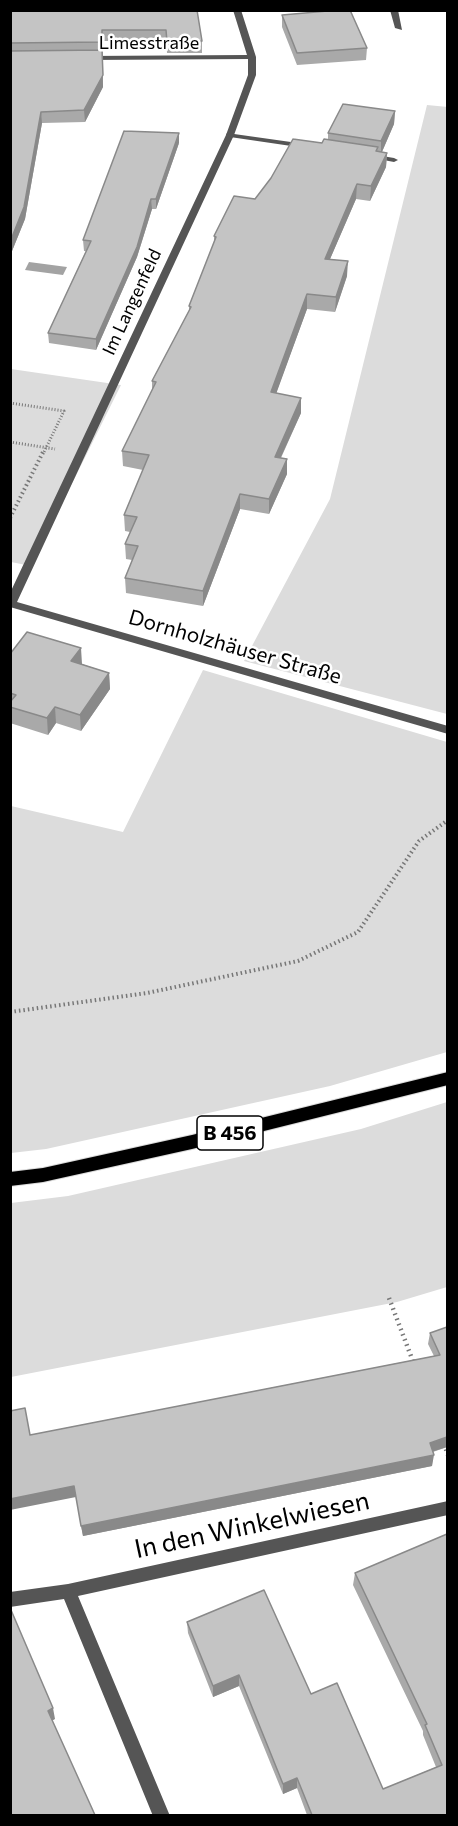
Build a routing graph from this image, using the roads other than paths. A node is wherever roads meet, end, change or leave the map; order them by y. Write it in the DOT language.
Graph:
graph roads {
  1 [pos="237,10"];
  2 [pos="394,10"];
  3 [pos="399,28"];
  4 [pos="252,57"];
  5 [pos="80,58"];
  6 [pos="230,135"];
  7 [pos="312,147"];
  8 [pos="359,154"];
  9 [pos="394,160"];
  10 [pos="11,603"];
  11 [pos="447,730"];
  12 [pos="447,1078"];
  13 [pos="10,1179"];
  14 [pos="447,1509"];
  15 [pos="68,1591"];
  16 [pos="10,1600"];
  17 [pos="162,1815"];
  1 -- 4 [label="street, Im Langenfeld"];
  2 -- 3 [label="street"];
  4 -- 5 [label="street, Limesstraße"];
  4 -- 6 [label="street, Im Langenfeld"];
  6 -- 7 [label="street"];
  6 -- 10 [label="street, Im Langenfeld"];
  8 -- 9 [label="street"];
  10 -- 11 [label="street, Dornholzhäuser Straße"];
  12 -- 13 [label="main road, B 456"];
  14 -- 15 [label="street, In den Winkelwiesen"];
  15 -- 16 [label="street, In den Winkelwiesen"];
  15 -- 17 [label="street"];
}
